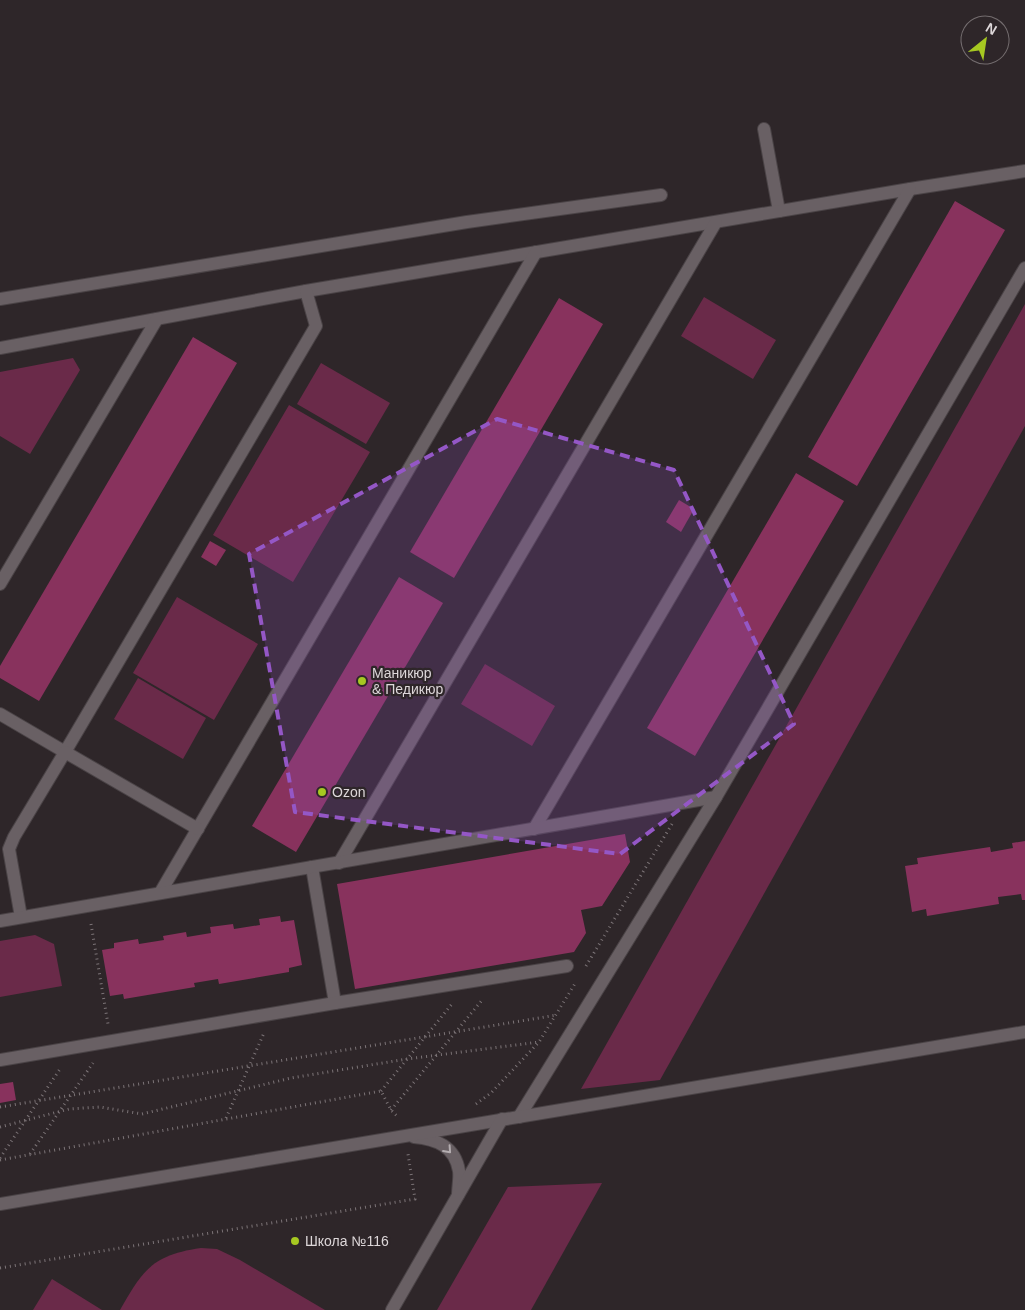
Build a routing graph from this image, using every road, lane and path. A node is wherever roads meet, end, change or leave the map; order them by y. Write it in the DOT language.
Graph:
graph roads {
  1 [pos="764,129"];
  2 [pos="1025,171"];
  3 [pos="910,189"];
  4 [pos="661,196"];
  5 [pos="779,211"];
  6 [pos="716,222"];
  7 [pos="536,252"];
  8 [pos="1025,268"];
  9 [pos="306,291"];
  10 [pos="0,299"];
  11 [pos="157,319"];
  12 [pos="0,348"];
  13 [pos="0,584"];
  14 [pos="0,714"];
  15 [pos="65,752"];
  16 [pos="716,798"];
  17 [pos="684,803"];
  18 [pos="198,829"];
  19 [pos="534,829"];
  20 [pos="339,863"];
  21 [pos="312,867"];
  22 [pos="160,893"];
  23 [pos="88,906"];
  24 [pos="21,918"];
  25 [pos="0,921"];
  26 [pos="567,966"];
  27 [pos="584,970"];
  28 [pos="579,978"];
  29 [pos="486,994"];
  30 [pos="456,1000"];
  31 [pos="335,1003"];
  32 [pos="557,1015"];
  33 [pos="267,1027"];
  34 [pos="456,1032"];
  35 [pos="1025,1032"];
  36 [pos="426,1037"];
  37 [pos="112,1042"];
  38 [pos="539,1042"];
  39 [pos="437,1056"];
  40 [pos="96,1058"];
  41 [pos="0,1060"];
  42 [pos="407,1060"];
  43 [pos="64,1064"];
  44 [pos="250,1066"];
  45 [pos="238,1091"];
  46 [pos="381,1091"];
  47 [pos="70,1096"];
  48 [pos="38,1100"];
  49 [pos="467,1106"];
  50 [pos="0,1107"];
  51 [pos="391,1110"];
  52 [pos="59,1112"];
  53 [pos="519,1116"];
  54 [pos="401,1118"];
  55 [pos="226,1119"];
  56 [pos="502,1119"];
  57 [pos="24,1121"];
  58 [pos="0,1127"];
  59 [pos="404,1136"];
  60 [pos="408,1154"];
  61 [pos="30,1155"];
  62 [pos="0,1159"];
  63 [pos="458,1195"];
  64 [pos="0,1204"];
  65 [pos="0,1268"];
  66 [pos="392,1310"];
  1 -- 5 [label="street"];
  2 -- 3 [label="street"];
  3 -- 5 [label="street"];
  3 -- 19 [label="street"];
  4 -- 10 [label="street"];
  5 -- 6 [label="street"];
  6 -- 7 [label="street"];
  6 -- 20 [label="street"];
  7 -- 9 [label="street"];
  7 -- 18 [label="street"];
  8 -- 16 [label="street"];
  9 -- 11 [label="street"];
  9 -- 15 [label="street"];
  11 -- 12 [label="street"];
  11 -- 13 [label="street"];
  14 -- 15 [label="street"];
  15 -- 18 [label="street"];
  15 -- 24 [label="street"];
  16 -- 17 [label="street"];
  16 -- 53 [label="street"];
  17 -- 19 [label="street"];
  17 -- 27 [label="path"];
  18 -- 22 [label="street"];
  19 -- 20 [label="street"];
  20 -- 21 [label="street"];
  21 -- 22 [label="street"];
  21 -- 31 [label="street"];
  22 -- 23 [label="street"];
  23 -- 24 [label="street"];
  23 -- 37 [label="path"];
  24 -- 25 [label="street"];
  26 -- 31 [label="street"];
  28 -- 32 [label="path"];
  29 -- 34 [label="path"];
  30 -- 36 [label="path"];
  31 -- 37 [label="street"];
  32 -- 34 [label="path"];
  32 -- 38 [label="path"];
  33 -- 44 [label="path"];
  34 -- 36 [label="path"];
  34 -- 39 [label="path"];
  35 -- 53 [label="street"];
  36 -- 42 [label="path"];
  36 -- 44 [label="path"];
  37 -- 41 [label="street"];
  38 -- 39 [label="path"];
  38 -- 49 [label="path"];
  39 -- 42 [label="path"];
  39 -- 51 [label="path"];
  40 -- 47 [label="path"];
  42 -- 45 [label="path"];
  42 -- 46 [label="path"];
  43 -- 48 [label="path"];
  44 -- 45 [label="path"];
  44 -- 47 [label="path"];
  45 -- 52 [label="path"];
  45 -- 55 [label="path"];
  46 -- 51 [label="path"];
  46 -- 55 [label="path"];
  47 -- 48 [label="path"];
  47 -- 52 [label="path"];
  48 -- 50 [label="path"];
  48 -- 57 [label="path"];
  51 -- 54 [label="path"];
  52 -- 57 [label="path"];
  52 -- 61 [label="path"];
  53 -- 56 [label="street"];
  55 -- 61 [label="path"];
  56 -- 59 [label="street"];
  56 -- 63 [label="street"];
  57 -- 58 [label="path"];
  57 -- 62 [label="path"];
  59 -- 63 [label="street, one-way"];
  59 -- 64 [label="street"];
  60 -- 65 [label="path"];
  61 -- 62 [label="path"];
  63 -- 66 [label="street"];
}
